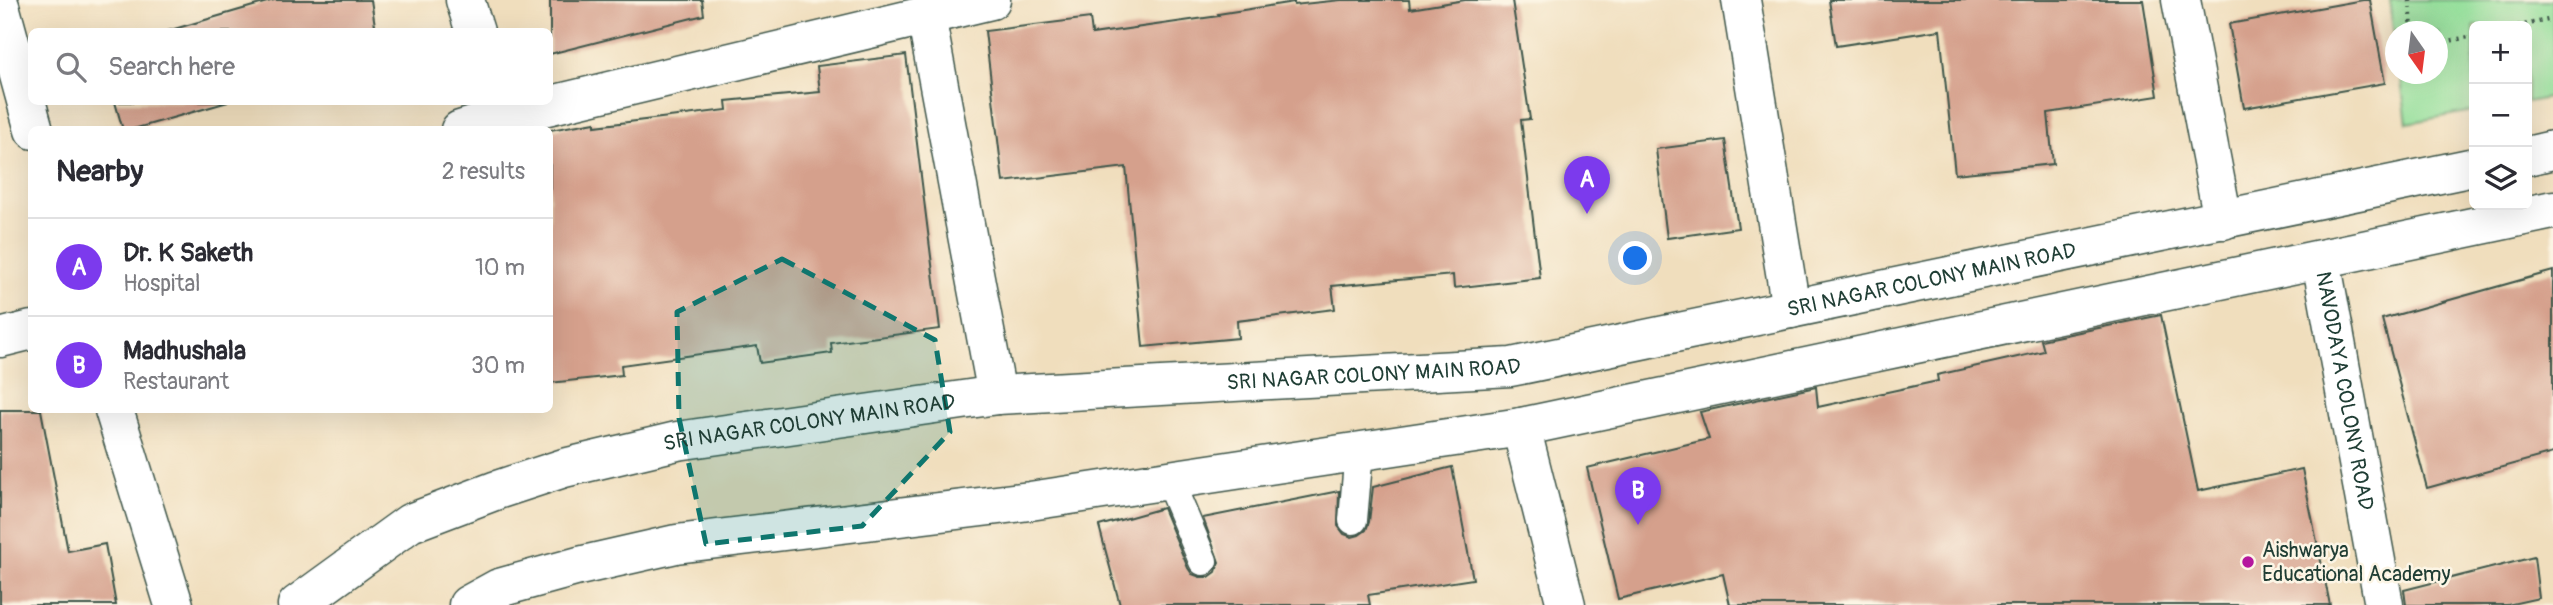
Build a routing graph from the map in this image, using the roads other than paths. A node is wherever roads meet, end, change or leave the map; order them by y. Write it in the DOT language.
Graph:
graph roads {
  1 [pos="465,0"];
  2 [pos="991,0"];
  3 [pos="1741,0"];
  4 [pos="2181,0"];
  5 [pos="0,6"];
  6 [pos="926,16"];
  7 [pos="474,28"];
  8 [pos="553,97"];
  9 [pos="517,105"];
  10 [pos="499,109"];
  11 [pos="33,126"];
  12 [pos="467,126"];
  13 [pos="2553,150"];
  14 [pos="2532,155"];
  15 [pos="2469,168"];
  16 [pos="2553,210"];
  17 [pos="2223,220"];
  18 [pos="2321,260"];
  19 [pos="1791,309"];
  20 [pos="28,331"];
  21 [pos="0,338"];
  22 [pos="997,395"];
  23 [pos="115,413"];
  24 [pos="1521,427"];
  25 [pos="1359,451"];
  26 [pos="1168,480"];
  27 [pos="1353,520"];
  28 [pos="1203,561"];
  29 [pos="491,599"];
  30 [pos="174,605"];
  31 [pos="297,605"];
  32 [pos="1566,605"];
  33 [pos="2384,605"];
  1 -- 7 [label="main road"];
  2 -- 6 [label="main road"];
  3 -- 19 [label="main road"];
  4 -- 17 [label="main road"];
  5 -- 11 [label="main road"];
  6 -- 8 [label="main road"];
  6 -- 22 [label="main road"];
  9 -- 10 [label="main road"];
  10 -- 12 [label="main road"];
  13 -- 14 [label="main road"];
  15 -- 17 [label="main road, SRI NAGAR COLONY MAIN ROAD"];
  16 -- 18 [label="main road"];
  17 -- 19 [label="main road, SRI NAGAR COLONY MAIN ROAD"];
  18 -- 24 [label="main road"];
  18 -- 33 [label="main road, NAVODAYA COLONY ROAD"];
  19 -- 22 [label="main road, SRI NAGAR COLONY MAIN ROAD"];
  20 -- 21 [label="main road"];
  22 -- 31 [label="main road, SRI NAGAR COLONY MAIN ROAD"];
  23 -- 30 [label="main road"];
  24 -- 25 [label="main road"];
  24 -- 32 [label="main road"];
  25 -- 26 [label="main road"];
  25 -- 27 [label="lane"];
  26 -- 28 [label="lane"];
  26 -- 29 [label="main road"];
}
